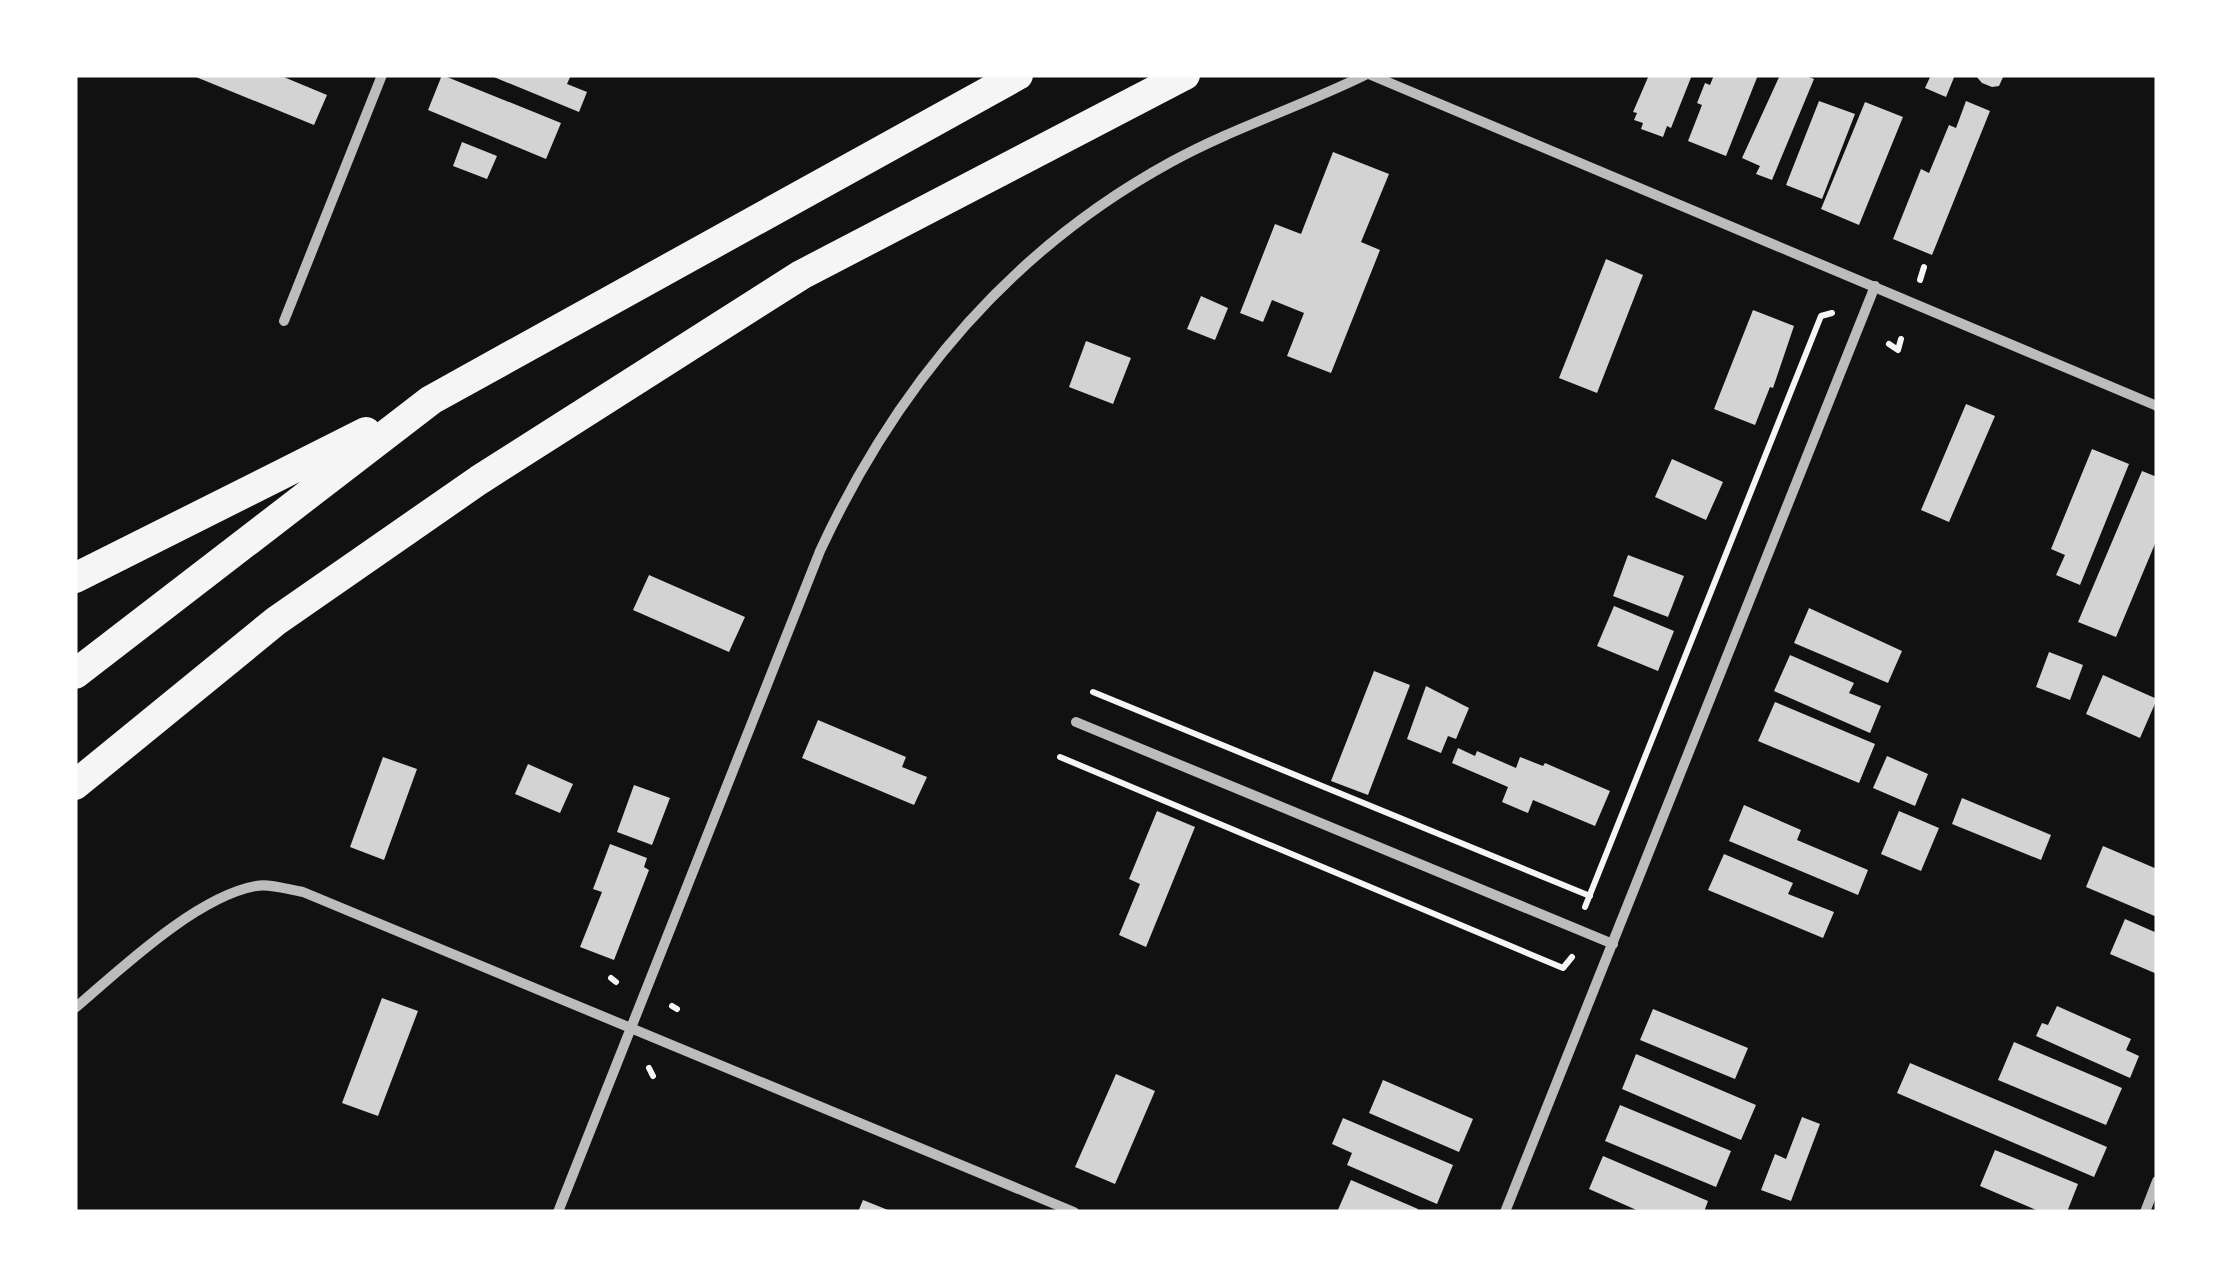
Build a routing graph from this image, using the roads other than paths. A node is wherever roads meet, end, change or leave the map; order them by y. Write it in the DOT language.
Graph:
graph roads {
  1 [pos="382,75"];
  2 [pos="1018,75"];
  3 [pos="1185,75"];
  4 [pos="1368,75"];
  5 [pos="1876,286"];
  6 [pos="284,321"];
  7 [pos="431,400"];
  8 [pos="2157,406"];
  9 [pos="75,578"];
  10 [pos="75,674"];
  11 [pos="1076,722"];
  12 [pos="80,784"];
  13 [pos="1613,944"];
  14 [pos="75,1008"];
  15 [pos="631,1027"];
  16 [pos="2157,1181"];
  17 [pos="558,1212"];
  18 [pos="1074,1212"];
  19 [pos="1505,1212"];
  20 [pos="2145,1212"];
  1 -- 6 [label="street"];
  2 -- 7 [label="highway"];
  3 -- 12 [label="highway"];
  4 -- 5 [label="street"];
  4 -- 15 [label="street"];
  5 -- 8 [label="street"];
  5 -- 13 [label="street"];
  7 -- 9 [label="highway"];
  7 -- 10 [label="highway"];
  11 -- 13 [label="street"];
  13 -- 19 [label="street"];
  14 -- 15 [label="street"];
  15 -- 17 [label="street"];
  15 -- 18 [label="street"];
  16 -- 20 [label="street"];
}
